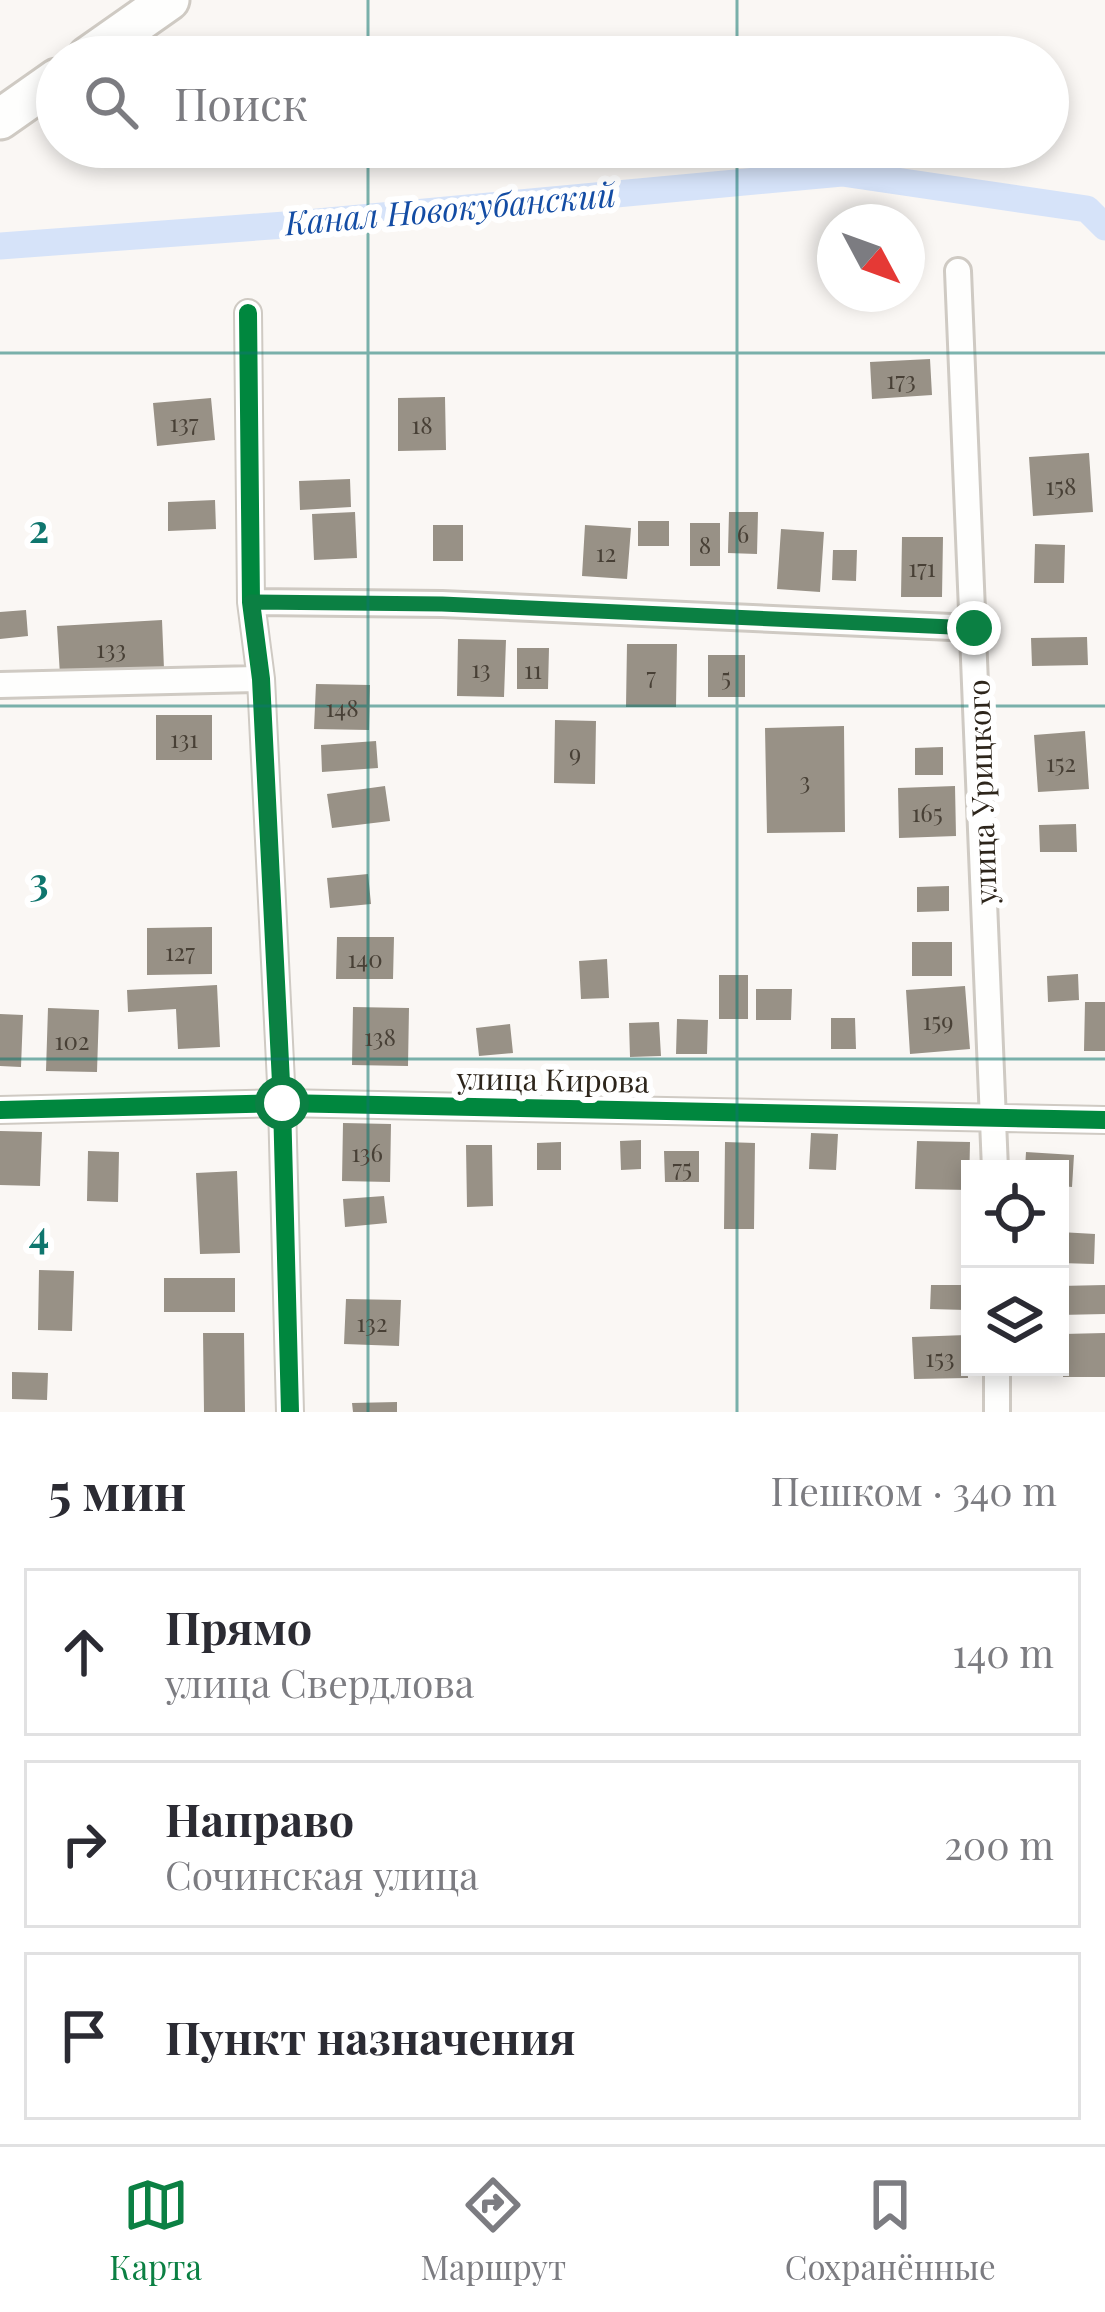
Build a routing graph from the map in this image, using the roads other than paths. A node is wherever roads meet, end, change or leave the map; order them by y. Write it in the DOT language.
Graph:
graph roads {
  1 [pos="169,0"];
  2 [pos="118,36"];
  3 [pos="36,94"];
  4 [pos="0,119"];
  5 [pos="958,271"];
  6 [pos="248,313"];
  7 [pos="251,602"];
  8 [pos="974,628"];
  9 [pos="261,679"];
  10 [pos="0,685"];
  11 [pos="282,1103"];
  12 [pos="0,1110"];
  13 [pos="994,1119"];
  14 [pos="1105,1120"];
  15 [pos="995,1160"];
  16 [pos="997,1376"];
  17 [pos="290,1412"];
  18 [pos="997,1412"];
  1 -- 2 [label="main road"];
  3 -- 4 [label="main road"];
  5 -- 8 [label="street, улица Урицкого"];
  6 -- 7 [label="street"];
  7 -- 8 [label="street"];
  7 -- 9 [label="street"];
  8 -- 13 [label="street, улица Урицкого"];
  9 -- 10 [label="street"];
  9 -- 11 [label="street"];
  11 -- 12 [label="street, улица Кирова"];
  11 -- 13 [label="street, улица Кирова"];
  11 -- 17 [label="street"];
  13 -- 14 [label="street, улица Кирова"];
  13 -- 15 [label="street, улица Урицкого"];
  16 -- 18 [label="street"];
}
